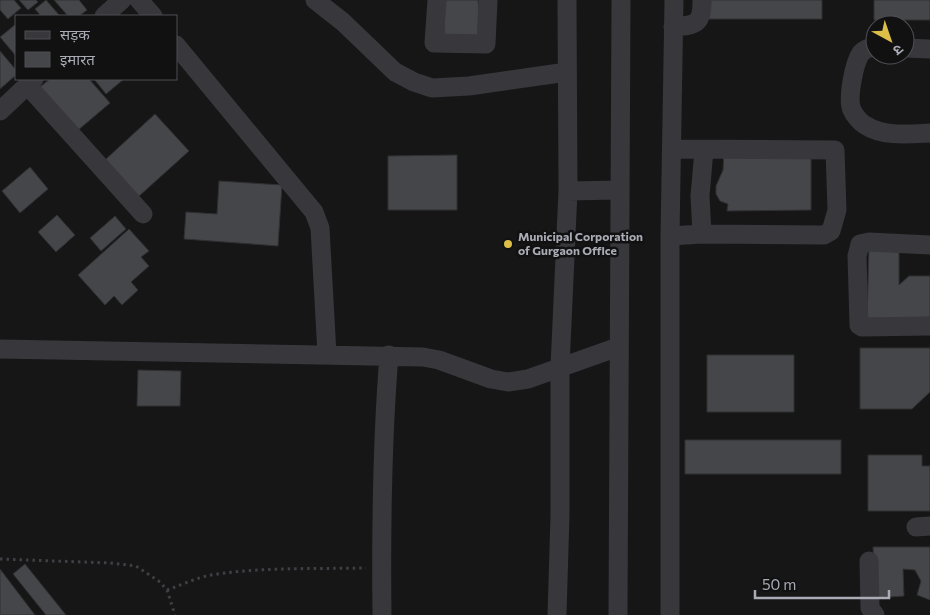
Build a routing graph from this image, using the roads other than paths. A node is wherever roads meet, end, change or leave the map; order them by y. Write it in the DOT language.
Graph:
graph roads {
  1 [pos="122,0"];
  2 [pos="139,0"];
  3 [pos="315,0"];
  4 [pos="437,0"];
  5 [pos="488,0"];
  6 [pos="567,0"];
  7 [pos="621,0"];
  8 [pos="674,0"];
  9 [pos="702,0"];
  10 [pos="105,15"];
  11 [pos="152,15"];
  12 [pos="673,27"];
  13 [pos="178,47"];
  14 [pos="915,48"];
  15 [pos="930,49"];
  16 [pos="865,51"];
  17 [pos="567,72"];
  18 [pos="31,82"];
  19 [pos="0,111"];
  20 [pos="930,133"];
  21 [pos="672,149"];
  22 [pos="704,150"];
  23 [pos="620,190"];
  24 [pos="568,191"];
  25 [pos="143,214"];
  26 [pos="702,234"];
  27 [pos="670,236"];
  28 [pos="930,245"];
  29 [pos="930,326"];
  30 [pos="618,347"];
  31 [pos="0,349"];
  32 [pos="327,354"];
  33 [pos="388,355"];
  34 [pos="560,367"];
  35 [pos="869,561"];
  36 [pos="382,615"];
  37 [pos="557,615"];
  38 [pos="618,615"];
  39 [pos="670,615"];
  40 [pos="875,615"];
  1 -- 10 [label="street"];
  2 -- 11 [label="street"];
  3 -- 17 [label="street"];
  4 -- 5 [label="street"];
  6 -- 17 [label="street"];
  7 -- 23 [label="street"];
  8 -- 12 [label="street"];
  9 -- 12 [label="street"];
  12 -- 21 [label="street"];
  13 -- 32 [label="street"];
  14 -- 15 [label="street"];
  16 -- 20 [label="street"];
  17 -- 24 [label="street"];
  18 -- 19 [label="street"];
  18 -- 25 [label="street"];
  21 -- 22 [label="street"];
  21 -- 27 [label="street"];
  22 -- 26 [label="street"];
  22 -- 26 [label="street"];
  23 -- 24 [label="street"];
  23 -- 30 [label="street"];
  24 -- 34 [label="street"];
  26 -- 27 [label="street"];
  27 -- 39 [label="street"];
  28 -- 29 [label="street"];
  30 -- 34 [label="street"];
  30 -- 38 [label="street"];
  31 -- 32 [label="street"];
  32 -- 33 [label="street"];
  33 -- 34 [label="street"];
  33 -- 36 [label="street"];
  34 -- 37 [label="street"];
  35 -- 40 [label="street"];
}
